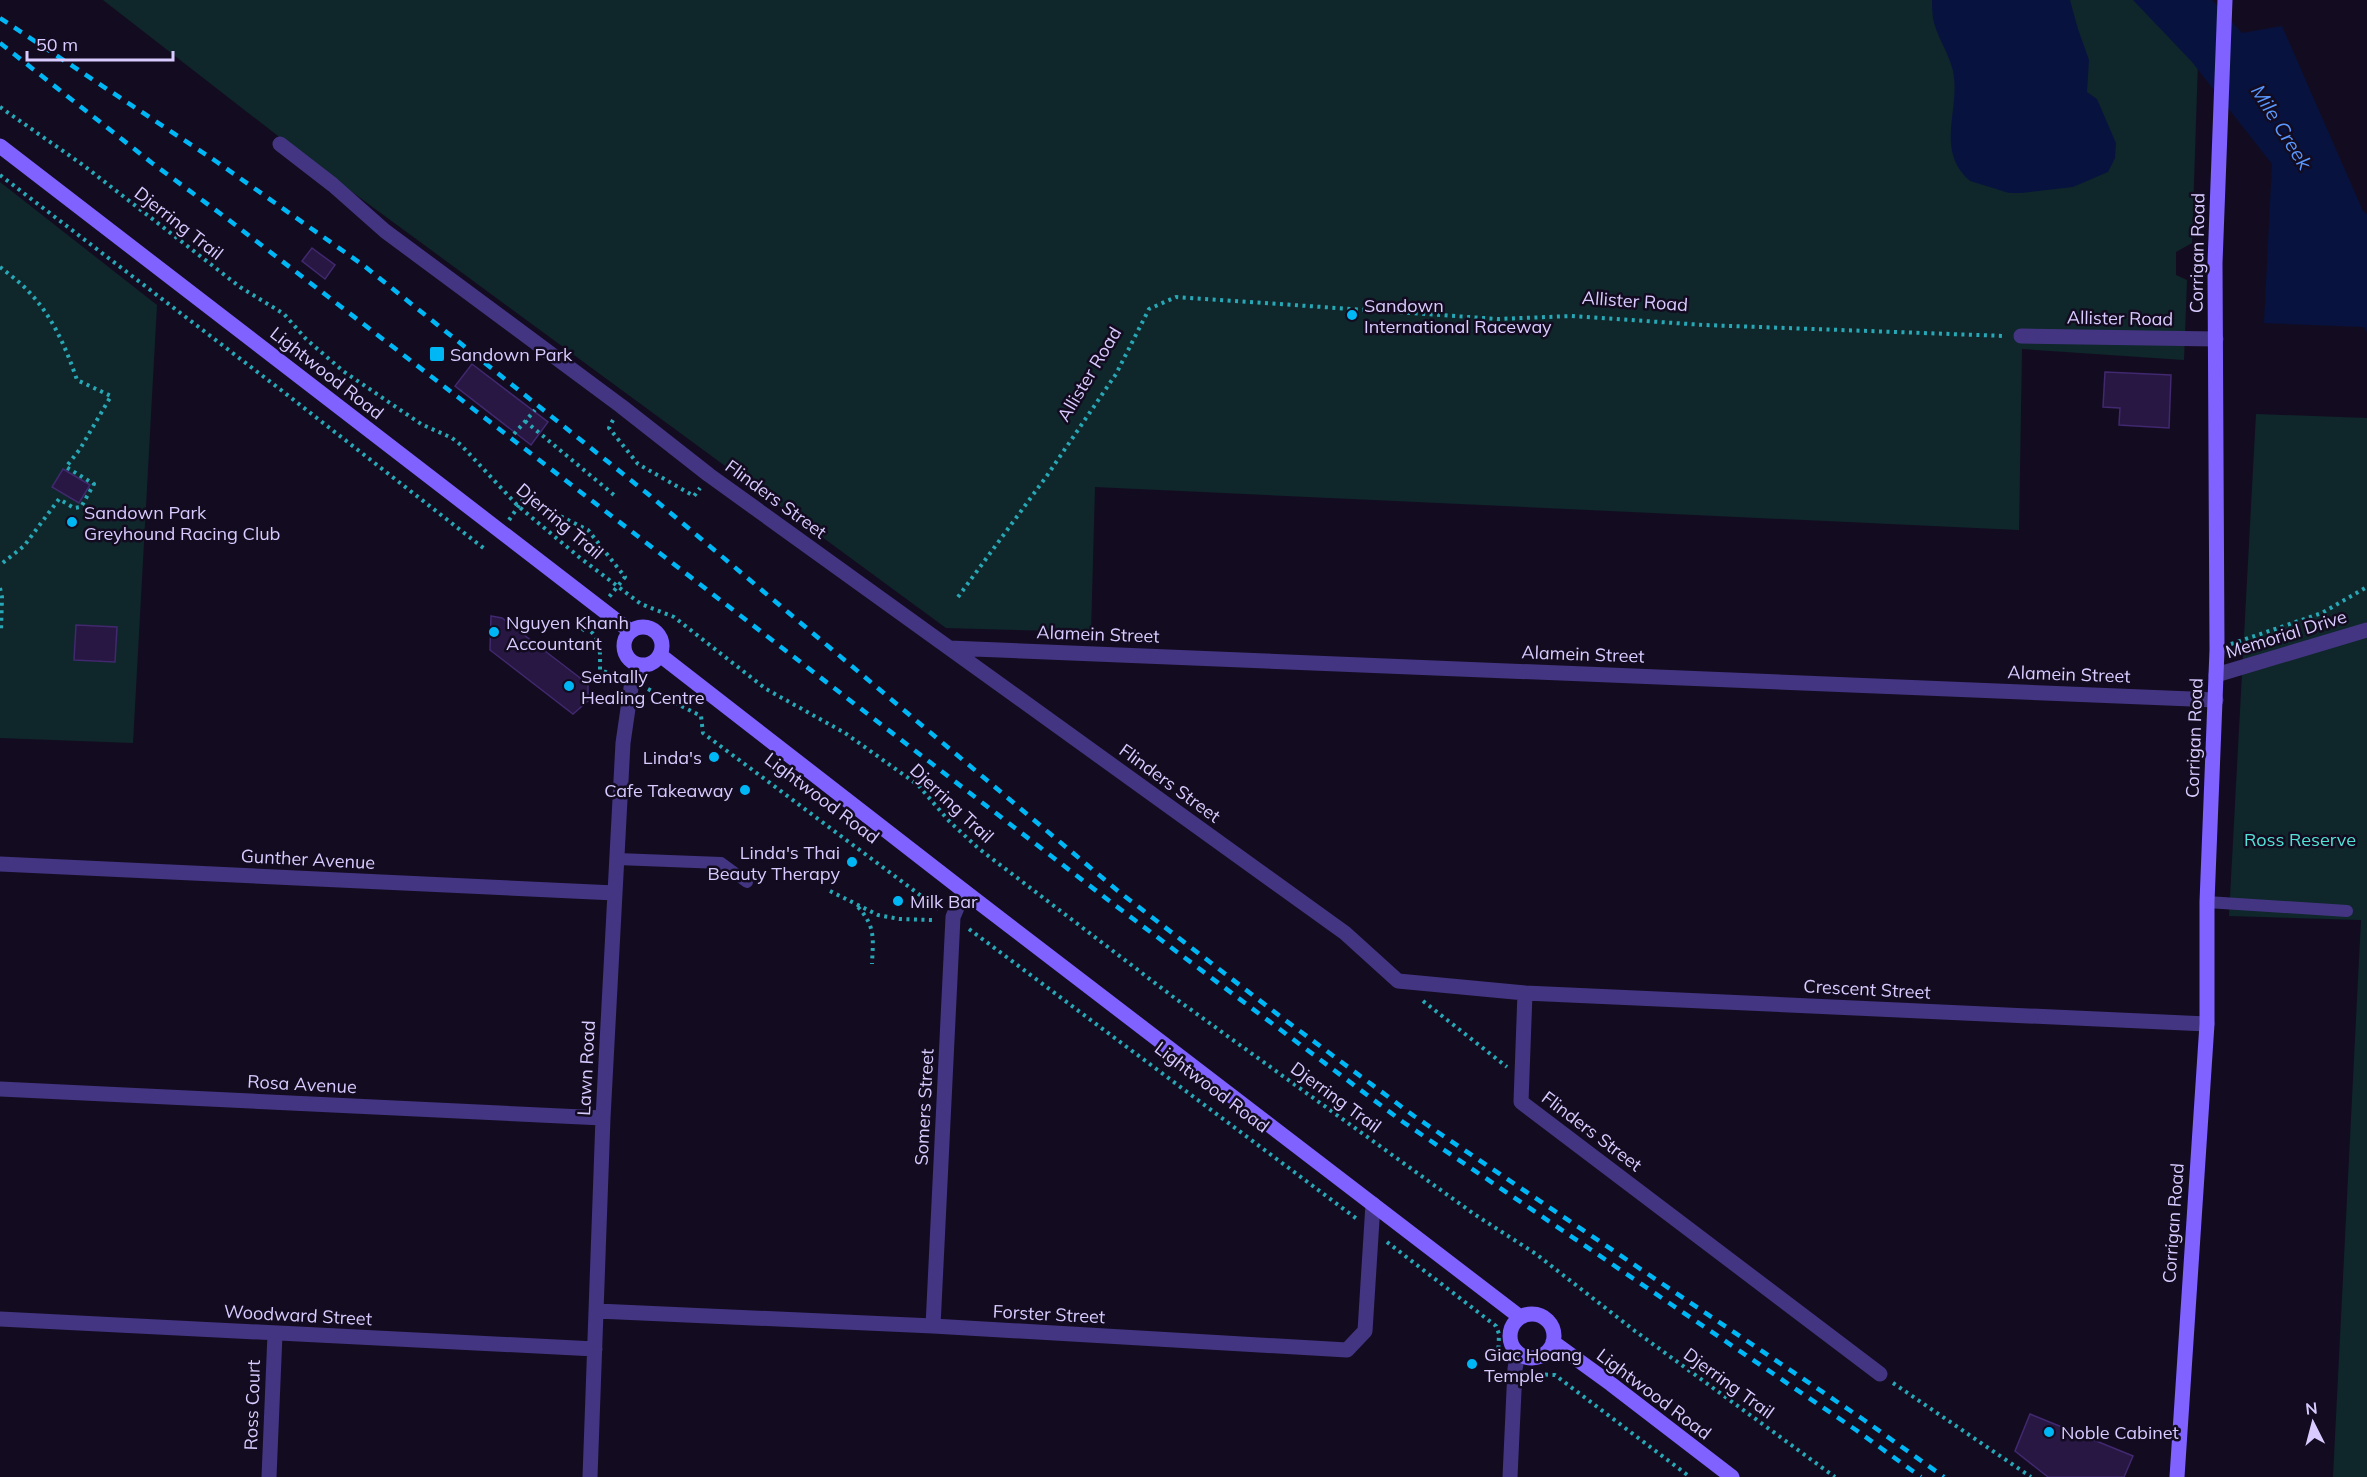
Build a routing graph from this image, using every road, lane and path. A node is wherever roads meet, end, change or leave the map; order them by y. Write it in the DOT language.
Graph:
graph roads {
  1 [pos="2224,5"];
  2 [pos="0,107"];
  3 [pos="280,144"];
  4 [pos="0,146"];
  5 [pos="0,175"];
  6 [pos="0,267"];
  7 [pos="2021,336"];
  8 [pos="2216,339"];
  9 [pos="535,410"];
  10 [pos="525,421"];
  11 [pos="609,428"];
  12 [pos="514,434"];
  13 [pos="614,495"];
  14 [pos="694,496"];
  15 [pos="518,506"];
  16 [pos="509,520"];
  17 [pos="486,550"];
  18 [pos="0,565"];
  19 [pos="617,586"];
  20 [pos="2367,587"];
  21 [pos="0,588"];
  22 [pos="608,597"];
  23 [pos="958,597"];
  24 [pos="591,619"];
  25 [pos="1,630"];
  26 [pos="2367,630"];
  27 [pos="582,631"];
  28 [pos="630,631"];
  29 [pos="949,648"];
  30 [pos="2217,650"];
  31 [pos="660,655"];
  32 [pos="640,665"];
  33 [pos="2216,675"];
  34 [pos="2216,700"];
  35 [pos="701,716"];
  36 [pos="617,859"];
  37 [pos="0,864"];
  38 [pos="747,882"];
  39 [pos="830,891"];
  40 [pos="964,891"];
  41 [pos="615,893"];
  42 [pos="2206,902"];
  43 [pos="855,904"];
  44 [pos="2347,911"];
  45 [pos="953,917"];
  46 [pos="933,920"];
  47 [pos="872,964"];
  48 [pos="1398,981"];
  49 [pos="1525,993"];
  50 [pos="2207,1024"];
  51 [pos="1522,1078"];
  52 [pos="0,1089"];
  53 [pos="603,1118"];
  54 [pos="1373,1204"];
  55 [pos="1371,1230"];
  56 [pos="597,1311"];
  57 [pos="1520,1317"];
  58 [pos="0,1319"];
  59 [pos="933,1326"];
  60 [pos="274,1334"];
  61 [pos="1553,1342"];
  62 [pos="595,1349"];
  63 [pos="1518,1353"];
  64 [pos="1515,1369"];
  65 [pos="1880,1374"];
  66 [pos="269,1477"];
  67 [pos="590,1477"];
  68 [pos="1510,1477"];
  69 [pos="1690,1477"];
  70 [pos="1732,1477"];
  71 [pos="1835,1477"];
  72 [pos="2031,1477"];
  73 [pos="2176,1477"];
  1 -- 8 [label="main road, Corrigan Road"];
  2 -- 15 [label="path, Djerring Trail"];
  3 -- 29 [label="street, Flinders Street"];
  4 -- 28 [label="main road, Lightwood Road"];
  5 -- 17 [label="path"];
  6 -- 18 [label="path"];
  7 -- 8 [label="street, Allister Road"];
  7 -- 23 [label="path, Allister Road"];
  8 -- 30 [label="main road, Corrigan Road"];
  9 -- 10 [label="path"];
  10 -- 12 [label="path"];
  10 -- 13 [label="path"];
  11 -- 14 [label="path"];
  15 -- 16 [label="path"];
  15 -- 19 [label="path, Djerring Trail"];
  15 -- 19 [label="path"];
  19 -- 22 [label="path"];
  19 -- 71 [label="path, Djerring Trail"];
  20 -- 30 [label="path"];
  21 -- 25 [label="path"];
  24 -- 27 [label="path"];
  26 -- 33 [label="street, Memorial Drive"];
  28 -- 31 [label="main road"];
  28 -- 32 [label="main road"];
  29 -- 34 [label="street, Alamein Street"];
  29 -- 48 [label="street, Flinders Street"];
  30 -- 33 [label="main road, Corrigan Road"];
  31 -- 32 [label="main road"];
  31 -- 40 [label="main road, Lightwood Road"];
  32 -- 36 [label="street, Lawn Road"];
  33 -- 34 [label="main road, Corrigan Road"];
  34 -- 42 [label="main road, Corrigan Road"];
  35 -- 45 [label="path, Lightwood Road"];
  36 -- 38 [label="lane"];
  36 -- 41 [label="street, Lawn Road"];
  37 -- 41 [label="street, Gunther Avenue"];
  39 -- 43 [label="path"];
  40 -- 45 [label="street, Somers Street"];
  40 -- 54 [label="main road, Lightwood Road"];
  41 -- 53 [label="street, Lawn Road"];
  42 -- 44 [label="lane"];
  42 -- 50 [label="main road, Corrigan Road"];
  43 -- 46 [label="path"];
  43 -- 47 [label="path"];
  45 -- 55 [label="path, Lightwood Road"];
  45 -- 59 [label="street, Somers Street"];
  48 -- 49 [label="street"];
  48 -- 51 [label="path"];
  49 -- 50 [label="street, Crescent Street"];
  49 -- 51 [label="street, Flinders Street"];
  50 -- 73 [label="main road, Corrigan Road"];
  51 -- 65 [label="street, Flinders Street"];
  52 -- 53 [label="street, Rosa Avenue"];
  53 -- 56 [label="street, Lawn Road"];
  54 -- 55 [label="street, Forster Street"];
  54 -- 57 [label="main road, Lightwood Road"];
  55 -- 59 [label="street, Forster Street"];
  55 -- 64 [label="path, Lightwood Road"];
  56 -- 59 [label="street, Forster Street"];
  56 -- 62 [label="street, Lawn Road"];
  57 -- 61 [label="main road"];
  57 -- 63 [label="main road"];
  58 -- 60 [label="street, Woodward Street"];
  60 -- 62 [label="street, Woodward Street"];
  60 -- 66 [label="street, Ross Court"];
  61 -- 63 [label="main road"];
  61 -- 70 [label="main road, Lightwood Road"];
  62 -- 67 [label="street, Lawn Road"];
  63 -- 64 [label="street"];
  64 -- 68 [label="street"];
  64 -- 69 [label="path"];
  65 -- 72 [label="path"];
}
